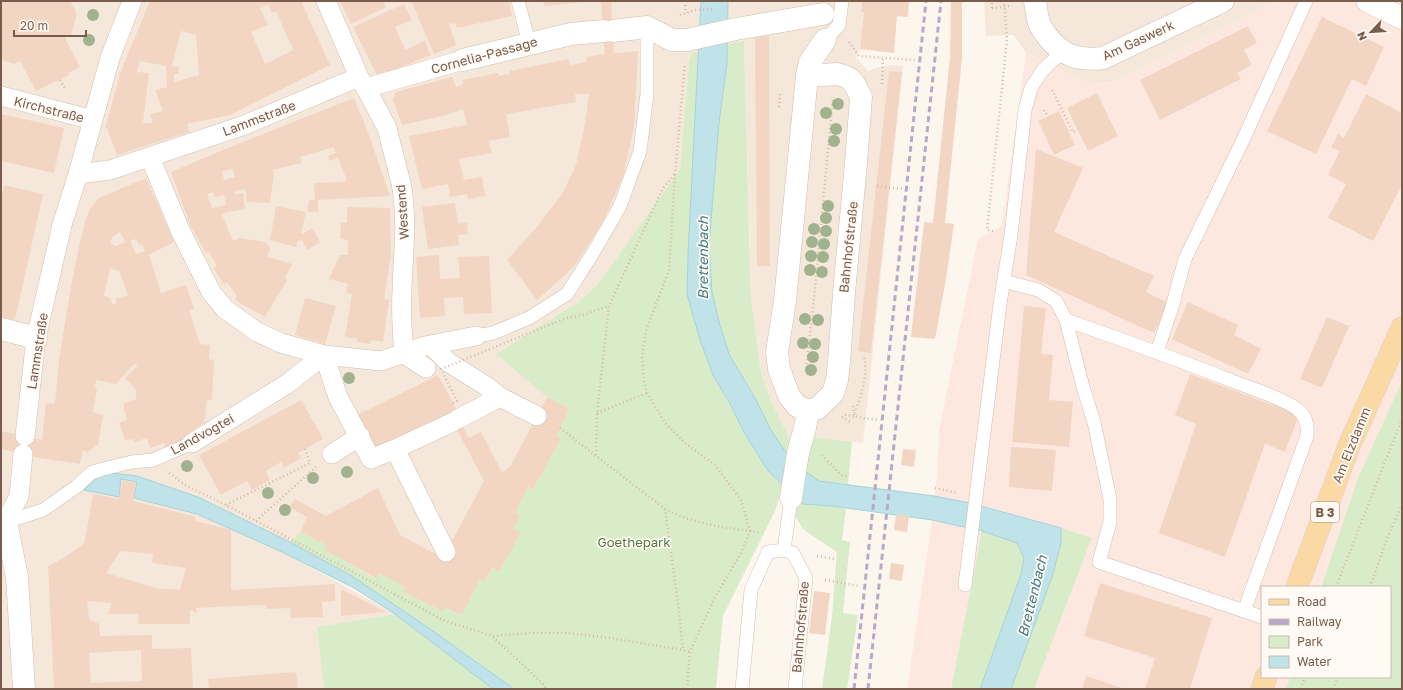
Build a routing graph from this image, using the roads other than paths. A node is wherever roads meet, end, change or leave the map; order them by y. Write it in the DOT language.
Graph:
graph roads {
  1 [pos="132,1"];
  2 [pos="326,1"];
  3 [pos="518,1"];
  4 [pos="842,1"];
  5 [pos="1035,1"];
  6 [pos="1223,1"];
  7 [pos="1306,1"];
  8 [pos="1374,3"];
  9 [pos="823,7"];
  10 [pos="1402,18"];
  11 [pos="647,27"];
  12 [pos="825,40"];
  13 [pos="529,43"];
  14 [pos="1062,52"];
  15 [pos="463,60"];
  16 [pos="840,75"];
  17 [pos="807,76"];
  18 [pos="363,83"];
  19 [pos="1,96"];
  20 [pos="93,120"];
  21 [pos="150,157"];
  22 [pos="78,174"];
  23 [pos="1004,281"];
  24 [pos="1066,320"];
  25 [pos="1402,328"];
  26 [pos="1,329"];
  27 [pos="476,336"];
  28 [pos="36,338"];
  29 [pos="431,345"];
  30 [pos="1157,352"];
  31 [pos="404,354"];
  32 [pos="324,355"];
  33 [pos="426,368"];
  34 [pos="500,397"];
  35 [pos="808,411"];
  36 [pos="537,416"];
  37 [pos="360,436"];
  38 [pos="192,443"];
  39 [pos="395,449"];
  40 [pos="332,454"];
  41 [pos="791,498"];
  42 [pos="3,520"];
  43 [pos="784,550"];
  44 [pos="446,552"];
  45 [pos="965,585"];
  46 [pos="1297,586"];
  47 [pos="1244,611"];
  48 [pos="1261,617"];
  49 [pos="1266,678"];
  50 [pos="24,689"];
  51 [pos="742,689"];
  52 [pos="795,689"];
  53 [pos="1262,689"];
  1 -- 20 [label="street, Kirchstraße"];
  2 -- 18 [label="street"];
  3 -- 13 [label="lane"];
  4 -- 12 [label="lane"];
  5 -- 14 [label="street, Am Gaswerk"];
  6 -- 14 [label="street, Am Gaswerk"];
  7 -- 30 [label="lane"];
  8 -- 10 [label="street"];
  9 -- 11 [label="street"];
  9 -- 12 [label="street, Bahnhofstraße"];
  11 -- 13 [label="street, Cornelia-Passage"];
  11 -- 27 [label="lane"];
  12 -- 16 [label="street, Bahnhofstraße"];
  12 -- 17 [label="street"];
  13 -- 15 [label="street, Cornelia-Passage"];
  14 -- 23 [label="lane"];
  15 -- 18 [label="street, Cornelia-Passage"];
  16 -- 17 [label="street"];
  16 -- 35 [label="street, Bahnhofstraße"];
  17 -- 35 [label="street"];
  18 -- 21 [label="street, Lammstraße"];
  18 -- 31 [label="street, Westend"];
  19 -- 20 [label="street, Kirchstraße"];
  20 -- 22 [label="street, Lammstraße"];
  21 -- 22 [label="street, Lammstraße"];
  21 -- 32 [label="street"];
  22 -- 28 [label="street, Lammstraße"];
  23 -- 24 [label="lane"];
  23 -- 45 [label="lane"];
  24 -- 30 [label="lane"];
  24 -- 47 [label="lane"];
  25 -- 46 [label="main road, Am Elzdamm / B 3"];
  26 -- 28 [label="street"];
  27 -- 29 [label="street"];
  28 -- 42 [label="street, Lammstraße"];
  29 -- 31 [label="street"];
  29 -- 34 [label="street"];
  30 -- 47 [label="lane"];
  31 -- 32 [label="street"];
  31 -- 33 [label="street"];
  32 -- 37 [label="street"];
  32 -- 38 [label="street, Landvogtei"];
  34 -- 36 [label="street"];
  34 -- 39 [label="street"];
  35 -- 41 [label="street"];
  37 -- 39 [label="street"];
  37 -- 40 [label="street"];
  38 -- 42 [label="lane, Landvogtei"];
  39 -- 44 [label="street"];
  41 -- 43 [label="lane"];
  42 -- 50 [label="street"];
  43 -- 51 [label="lane"];
  43 -- 52 [label="lane, Bahnhofstraße"];
  47 -- 48 [label="lane"];
  49 -- 53 [label="main road"];
}
